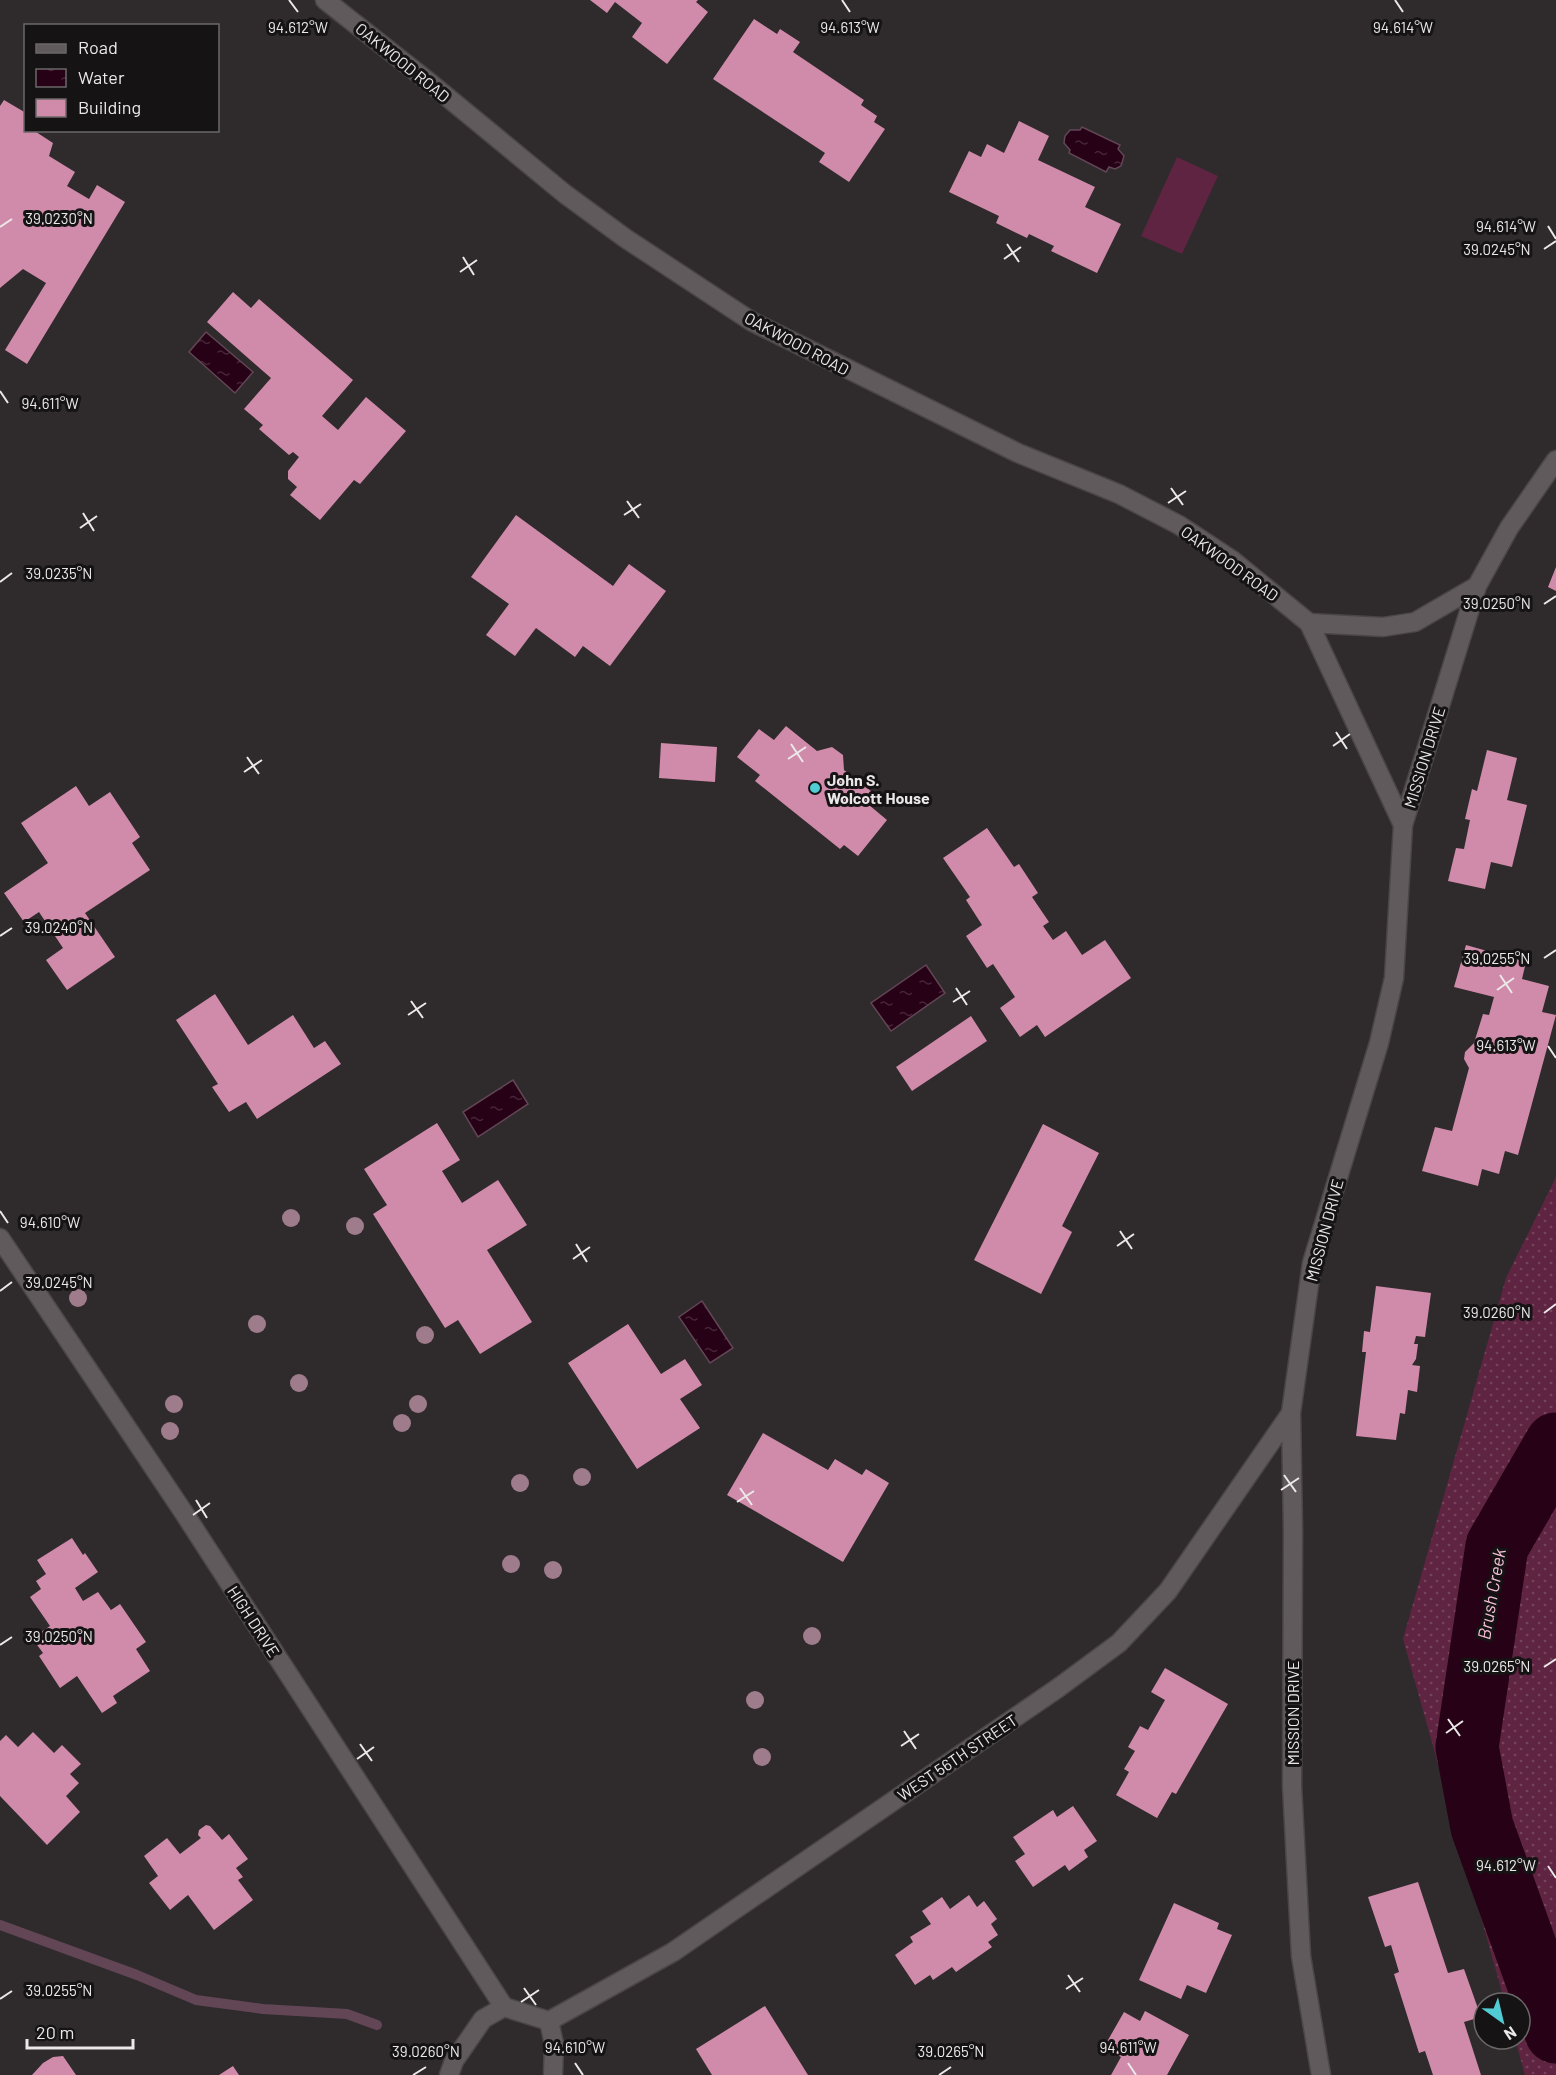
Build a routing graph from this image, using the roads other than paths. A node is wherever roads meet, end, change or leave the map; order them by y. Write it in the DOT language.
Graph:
graph roads {
  1 [pos="325,0"];
  2 [pos="1556,460"];
  3 [pos="1477,586"];
  4 [pos="1309,623"];
  5 [pos="1403,825"];
  6 [pos="0,1238"];
  7 [pos="1291,1413"];
  8 [pos="504,2007"];
  9 [pos="549,2021"];
  10 [pos="449,2075"];
  11 [pos="553,2075"];
  12 [pos="1321,2075"];
  1 -- 4 [label="street, OAKWOOD ROAD"];
  2 -- 3 [label="street, MISSION DRIVE"];
  3 -- 4 [label="street"];
  3 -- 5 [label="street, MISSION DRIVE"];
  4 -- 5 [label="street, OAKWOOD ROAD"];
  5 -- 7 [label="street, MISSION DRIVE"];
  6 -- 8 [label="street, HIGH DRIVE"];
  7 -- 9 [label="street, WEST 56TH STREET"];
  7 -- 12 [label="street, MISSION DRIVE"];
  8 -- 9 [label="street"];
  8 -- 10 [label="street"];
  9 -- 11 [label="street"];
}
